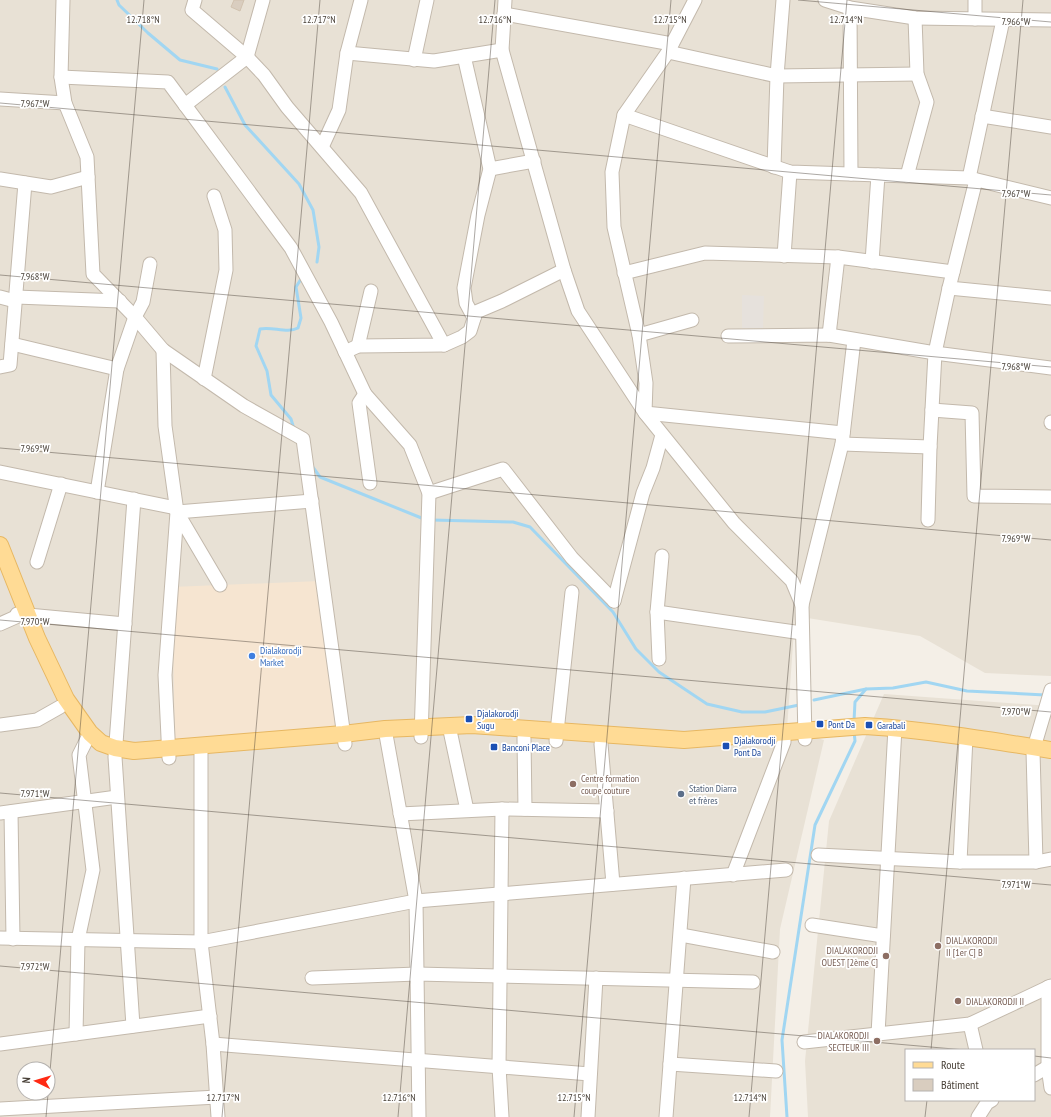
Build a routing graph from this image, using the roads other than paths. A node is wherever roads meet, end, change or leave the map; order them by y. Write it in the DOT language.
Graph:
graph roads {
  1 [pos="63,0"];
  2 [pos="196,0"];
  3 [pos="263,0"];
  4 [pos="361,0"];
  5 [pos="427,0"];
  6 [pos="505,0"];
  7 [pos="695,0"];
  8 [pos="783,0"];
  9 [pos="825,0"];
  10 [pos="975,0"];
  11 [pos="844,4"];
  12 [pos="504,14"];
  13 [pos="915,18"];
  14 [pos="975,19"];
  15 [pos="1003,20"];
  16 [pos="1051,20"];
  17 [pos="670,48"];
  18 [pos="502,50"];
  19 [pos="347,53"];
  20 [pos="464,56"];
  21 [pos="247,57"];
  22 [pos="414,60"];
  23 [pos="917,74"];
  24 [pos="850,75"];
  25 [pos="777,76"];
  26 [pos="62,77"];
  27 [pos="0,99"];
  28 [pos="65,103"];
  29 [pos="185,105"];
  30 [pos="624,115"];
  31 [pos="982,116"];
  32 [pos="1051,127"];
  33 [pos="322,147"];
  34 [pos="534,161"];
  35 [pos="774,166"];
  36 [pos="490,169"];
  37 [pos="790,172"];
  38 [pos="851,174"];
  39 [pos="878,175"];
  40 [pos="907,176"];
  41 [pos="88,177"];
  42 [pos="0,179"];
  43 [pos="972,179"];
  44 [pos="25,183"];
  45 [pos="214,196"];
  46 [pos="1051,198"];
  47 [pos="784,256"];
  48 [pos="838,257"];
  49 [pos="872,262"];
  50 [pos="150,264"];
  51 [pos="564,270"];
  52 [pos="953,272"];
  53 [pos="624,273"];
  54 [pos="949,288"];
  55 [pos="371,291"];
  56 [pos="0,297"];
  57 [pos="1051,298"];
  58 [pos="16,299"];
  59 [pos="120,302"];
  60 [pos="135,317"];
  61 [pos="474,318"];
  62 [pos="692,320"];
  63 [pos="829,334"];
  64 [pos="639,335"];
  65 [pos="728,336"];
  66 [pos="854,340"];
  67 [pos="12,344"];
  68 [pos="444,345"];
  69 [pos="358,346"];
  70 [pos="163,350"];
  71 [pos="345,352"];
  72 [pos="935,353"];
  73 [pos="0,367"];
  74 [pos="1051,368"];
  75 [pos="117,369"];
  76 [pos="204,379"];
  77 [pos="365,394"];
  78 [pos="932,410"];
  79 [pos="645,413"];
  80 [pos="662,435"];
  81 [pos="842,438"];
  82 [pos="930,447"];
  83 [pos="0,472"];
  84 [pos="61,484"];
  85 [pos="370,484"];
  86 [pos="97,492"];
  87 [pos="429,493"];
  88 [pos="1051,497"];
  89 [pos="134,499"];
  90 [pos="312,501"];
  91 [pos="176,510"];
  92 [pos="928,520"];
  93 [pos="0,545"];
  94 [pos="662,556"];
  95 [pos="38,562"];
  96 [pos="0,572"];
  97 [pos="220,585"];
  98 [pos="572,592"];
  99 [pos="802,605"];
  100 [pos="658,612"];
  101 [pos="21,615"];
  102 [pos="0,624"];
  103 [pos="125,624"];
  104 [pos="802,633"];
  105 [pos="659,659"];
  106 [pos="1049,695"];
  107 [pos="60,708"];
  108 [pos="0,725"];
  109 [pos="450,731"];
  110 [pos="421,732"];
  111 [pos="895,732"];
  112 [pos="385,734"];
  113 [pos="804,735"];
  114 [pos="556,736"];
  115 [pos="784,737"];
  116 [pos="88,738"];
  117 [pos="524,738"];
  118 [pos="344,739"];
  119 [pos="966,739"];
  120 [pos="601,744"];
  121 [pos="1033,749"];
  122 [pos="202,750"];
  123 [pos="1051,750"];
  124 [pos="115,752"];
  125 [pos="168,753"];
  126 [pos="1051,754"];
  127 [pos="118,797"];
  128 [pos="85,801"];
  129 [pos="502,809"];
  130 [pos="525,809"];
  131 [pos="467,810"];
  132 [pos="607,811"];
  133 [pos="5,812"];
  134 [pos="400,814"];
  135 [pos="818,855"];
  136 [pos="888,859"];
  137 [pos="1051,859"];
  138 [pos="960,862"];
  139 [pos="1036,862"];
  140 [pos="786,870"];
  141 [pos="733,874"];
  142 [pos="684,878"];
  143 [pos="613,884"];
  144 [pos="502,894"];
  145 [pos="416,902"];
  146 [pos="812,925"];
  147 [pos="680,935"];
  148 [pos="883,936"];
  149 [pos="6,938"];
  150 [pos="78,940"];
  151 [pos="127,940"];
  152 [pos="202,942"];
  153 [pos="773,952"];
  154 [pos="417,974"];
  155 [pos="500,976"];
  156 [pos="312,978"];
  157 [pos="596,978"];
  158 [pos="677,980"];
  159 [pos="753,982"];
  160 [pos="1049,986"];
  161 [pos="210,1016"];
  162 [pos="970,1024"];
  163 [pos="133,1026"];
  164 [pos="76,1034"];
  165 [pos="878,1034"];
  166 [pos="804,1042"];
  167 [pos="0,1044"];
  168 [pos="213,1044"];
  169 [pos="976,1049"];
  170 [pos="418,1060"];
  171 [pos="670,1064"];
  172 [pos="1049,1066"];
  173 [pos="499,1067"];
  174 [pos="776,1071"];
  175 [pos="590,1074"];
  176 [pos="1035,1074"];
  177 [pos="1051,1088"];
  178 [pos="217,1097"];
  179 [pos="988,1101"];
  180 [pos="0,1109"];
  181 [pos="218,1117"];
  182 [pos="419,1117"];
  183 [pos="502,1117"];
  184 [pos="588,1117"];
  185 [pos="666,1117"];
  186 [pos="978,1117"];
  1 -- 26 [label="street"];
  2 -- 21 [label="street"];
  3 -- 21 [label="street"];
  4 -- 19 [label="street"];
  5 -- 22 [label="street"];
  6 -- 12 [label="street"];
  7 -- 17 [label="street"];
  8 -- 25 [label="street"];
  9 -- 11 [label="street"];
  10 -- 14 [label="street"];
  11 -- 13 [label="street"];
  11 -- 24 [label="street"];
  12 -- 17 [label="street"];
  12 -- 18 [label="street"];
  13 -- 14 [label="street"];
  13 -- 23 [label="street"];
  14 -- 15 [label="street"];
  15 -- 16 [label="street"];
  15 -- 31 [label="street"];
  17 -- 25 [label="street"];
  17 -- 30 [label="street"];
  18 -- 20 [label="street"];
  18 -- 34 [label="street"];
  19 -- 22 [label="street"];
  19 -- 33 [label="street"];
  20 -- 22 [label="street"];
  20 -- 36 [label="street"];
  21 -- 29 [label="street"];
  21 -- 33 [label="street"];
  23 -- 24 [label="street"];
  23 -- 40 [label="street"];
  24 -- 25 [label="street"];
  24 -- 38 [label="street"];
  25 -- 35 [label="street"];
  26 -- 28 [label="street"];
  26 -- 29 [label="street"];
  27 -- 28 [label="street"];
  28 -- 41 [label="street"];
  29 -- 71 [label="street"];
  30 -- 35 [label="street"];
  30 -- 53 [label="street"];
  31 -- 32 [label="street"];
  31 -- 43 [label="street"];
  33 -- 68 [label="street"];
  34 -- 36 [label="street"];
  34 -- 51 [label="street"];
  35 -- 37 [label="street"];
  36 -- 61 [label="street"];
  37 -- 38 [label="street"];
  37 -- 47 [label="street"];
  38 -- 39 [label="street"];
  39 -- 40 [label="street"];
  39 -- 49 [label="street"];
  40 -- 43 [label="street"];
  41 -- 44 [label="street"];
  41 -- 59 [label="street"];
  42 -- 44 [label="street"];
  43 -- 46 [label="street"];
  43 -- 52 [label="street"];
  44 -- 58 [label="street"];
  45 -- 76 [label="street"];
  47 -- 48 [label="street"];
  47 -- 53 [label="street"];
  48 -- 49 [label="street"];
  48 -- 63 [label="street"];
  49 -- 52 [label="street"];
  50 -- 60 [label="street"];
  51 -- 61 [label="street"];
  51 -- 79 [label="street"];
  52 -- 54 [label="street"];
  53 -- 64 [label="street"];
  54 -- 57 [label="street"];
  54 -- 72 [label="street"];
  55 -- 69 [label="street"];
  56 -- 58 [label="street"];
  58 -- 59 [label="street"];
  58 -- 67 [label="street"];
  59 -- 60 [label="street"];
  60 -- 70 [label="street"];
  60 -- 75 [label="street"];
  61 -- 68 [label="street"];
  62 -- 64 [label="street"];
  63 -- 65 [label="street"];
  63 -- 66 [label="street"];
  64 -- 79 [label="street"];
  66 -- 72 [label="street"];
  66 -- 81 [label="street"];
  67 -- 73 [label="street"];
  67 -- 75 [label="street"];
  68 -- 69 [label="street"];
  69 -- 71 [label="street"];
  70 -- 76 [label="street"];
  70 -- 91 [label="street"];
  71 -- 77 [label="street"];
  72 -- 74 [label="street"];
  72 -- 78 [label="street"];
  75 -- 86 [label="street"];
  76 -- 90 [label="street"];
  77 -- 85 [label="street"];
  77 -- 87 [label="street"];
  78 -- 82 [label="street"];
  78 -- 88 [label="street"];
  79 -- 80 [label="street"];
  79 -- 81 [label="street"];
  80 -- 87 [label="street"];
  80 -- 99 [label="street"];
  81 -- 82 [label="street"];
  81 -- 99 [label="street"];
  82 -- 92 [label="street"];
  83 -- 84 [label="street"];
  84 -- 86 [label="street"];
  84 -- 95 [label="street"];
  86 -- 89 [label="street"];
  87 -- 110 [label="street"];
  89 -- 91 [label="street"];
  89 -- 103 [label="street"];
  90 -- 91 [label="street"];
  90 -- 118 [label="street"];
  91 -- 97 [label="street"];
  91 -- 125 [label="street"];
  93 -- 101 [label="main road"];
  94 -- 100 [label="street"];
  96 -- 101 [label="main road"];
  98 -- 114 [label="street"];
  99 -- 104 [label="street"];
  100 -- 104 [label="street"];
  100 -- 105 [label="street"];
  101 -- 102 [label="street"];
  101 -- 103 [label="street"];
  101 -- 107 [label="main road"];
  101 -- 116 [label="main road"];
  103 -- 124 [label="street"];
  104 -- 113 [label="street"];
  106 -- 121 [label="street"];
  107 -- 108 [label="street"];
  107 -- 116 [label="main road"];
  109 -- 110 [label="main road"];
  109 -- 114 [label="main road"];
  109 -- 117 [label="main road"];
  109 -- 131 [label="street"];
  110 -- 112 [label="main road"];
  111 -- 113 [label="main road"];
  111 -- 119 [label="main road"];
  111 -- 136 [label="street"];
  112 -- 118 [label="main road"];
  112 -- 134 [label="street"];
  113 -- 115 [label="main road"];
  114 -- 115 [label="main road"];
  114 -- 117 [label="main road"];
  114 -- 120 [label="main road"];
  115 -- 120 [label="main road"];
  115 -- 141 [label="street"];
  116 -- 124 [label="main road"];
  116 -- 128 [label="street"];
  117 -- 130 [label="street"];
  118 -- 122 [label="main road"];
  119 -- 121 [label="main road"];
  119 -- 138 [label="street"];
  120 -- 132 [label="street"];
  121 -- 123 [label="main road"];
  121 -- 126 [label="main road"];
  121 -- 139 [label="street"];
  122 -- 125 [label="main road"];
  122 -- 152 [label="street"];
  124 -- 125 [label="main road"];
  124 -- 127 [label="street"];
  127 -- 128 [label="street"];
  127 -- 151 [label="street"];
  128 -- 133 [label="street"];
  128 -- 150 [label="street"];
  129 -- 130 [label="street"];
  129 -- 131 [label="street"];
  129 -- 144 [label="street"];
  130 -- 132 [label="street"];
  131 -- 134 [label="street"];
  132 -- 143 [label="street"];
  133 -- 149 [label="street"];
  134 -- 145 [label="street"];
  135 -- 136 [label="street"];
  136 -- 138 [label="street"];
  136 -- 148 [label="street"];
  137 -- 139 [label="street"];
  138 -- 139 [label="street"];
  140 -- 141 [label="street"];
  141 -- 142 [label="street"];
  142 -- 143 [label="street"];
  142 -- 147 [label="street"];
  143 -- 144 [label="street"];
  144 -- 145 [label="street"];
  144 -- 155 [label="street"];
  145 -- 152 [label="street"];
  145 -- 154 [label="street"];
  146 -- 148 [label="street"];
  147 -- 153 [label="street"];
  147 -- 158 [label="street"];
  148 -- 165 [label="street"];
  149 -- 150 [label="street"];
  150 -- 151 [label="street"];
  150 -- 164 [label="street"];
  151 -- 152 [label="street"];
  151 -- 163 [label="street"];
  152 -- 161 [label="street"];
  154 -- 155 [label="street"];
  154 -- 156 [label="street"];
  154 -- 170 [label="street"];
  155 -- 157 [label="street"];
  155 -- 173 [label="street"];
  157 -- 158 [label="street"];
  157 -- 175 [label="street"];
  158 -- 159 [label="street"];
  158 -- 171 [label="street"];
  160 -- 162 [label="street"];
  160 -- 172 [label="street"];
  161 -- 163 [label="street"];
  161 -- 168 [label="street"];
  162 -- 165 [label="street"];
  162 -- 169 [label="street"];
  163 -- 164 [label="street"];
  164 -- 167 [label="street"];
  165 -- 166 [label="street"];
  168 -- 170 [label="street"];
  168 -- 178 [label="street"];
  170 -- 173 [label="street"];
  170 -- 182 [label="street"];
  171 -- 174 [label="street"];
  171 -- 185 [label="street"];
  172 -- 176 [label="street"];
  172 -- 177 [label="street"];
  173 -- 175 [label="street"];
  173 -- 183 [label="street"];
  175 -- 184 [label="street"];
  178 -- 180 [label="street"];
  178 -- 181 [label="street"];
  179 -- 186 [label="street"];
}
